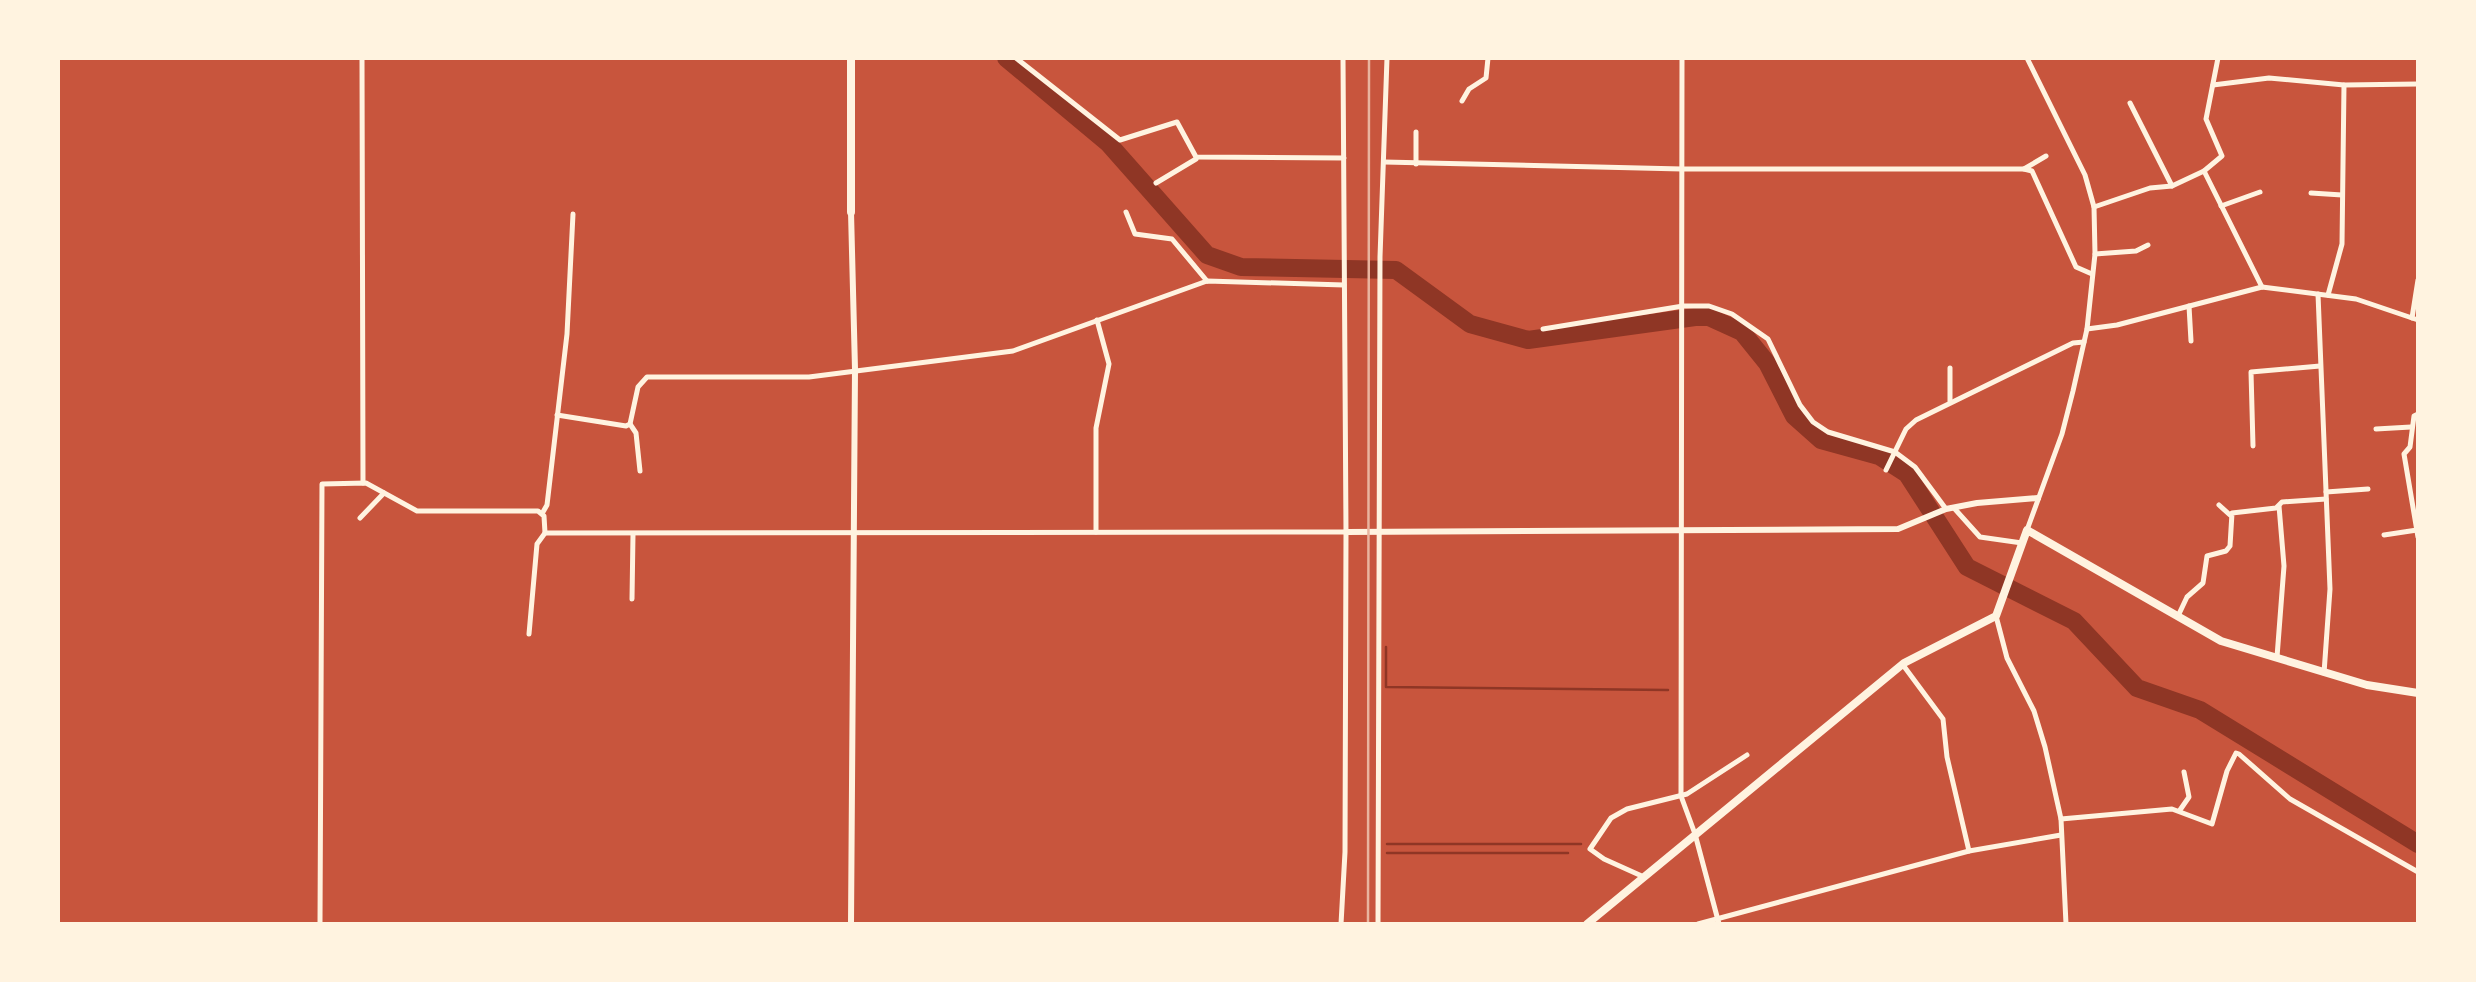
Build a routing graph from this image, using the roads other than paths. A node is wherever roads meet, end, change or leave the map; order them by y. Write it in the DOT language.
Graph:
graph roads {
  1 [pos="362,58"];
  2 [pos="851,58"];
  3 [pos="1016,58"];
  4 [pos="1343,58"];
  5 [pos="1388,58"];
  6 [pos="1488,58"];
  7 [pos="1682,58"];
  8 [pos="2026,58"];
  9 [pos="2218,58"];
  10 [pos="2344,84"];
  11 [pos="2418,84"];
  12 [pos="2213,85"];
  13 [pos="1462,101"];
  14 [pos="2130,104"];
  15 [pos="1416,132"];
  16 [pos="2046,156"];
  17 [pos="1196,158"];
  18 [pos="1344,158"];
  19 [pos="1384,162"];
  20 [pos="1416,164"];
  21 [pos="2024,168"];
  22 [pos="1682,169"];
  23 [pos="2204,172"];
  24 [pos="1156,184"];
  25 [pos="2172,186"];
  26 [pos="2260,192"];
  27 [pos="2311,193"];
  28 [pos="2342,194"];
  29 [pos="2220,206"];
  30 [pos="2094,207"];
  31 [pos="851,212"];
  32 [pos="1126,212"];
  33 [pos="573,214"];
  34 [pos="2148,245"];
  35 [pos="2095,254"];
  36 [pos="2092,274"];
  37 [pos="1205,279"];
  38 [pos="2418,280"];
  39 [pos="1344,284"];
  40 [pos="2262,288"];
  41 [pos="2318,294"];
  42 [pos="2328,295"];
  43 [pos="2190,306"];
  44 [pos="1682,308"];
  45 [pos="2415,319"];
  46 [pos="1097,320"];
  47 [pos="1543,329"];
  48 [pos="2087,329"];
  49 [pos="2191,341"];
  50 [pos="2084,342"];
  51 [pos="2320,366"];
  52 [pos="1950,368"];
  53 [pos="855,370"];
  54 [pos="1950,402"];
  55 [pos="2418,414"];
  56 [pos="557,415"];
  57 [pos="630,424"];
  58 [pos="2411,427"];
  59 [pos="2376,430"];
  60 [pos="2253,446"];
  61 [pos="1894,453"];
  62 [pos="1887,469"];
  63 [pos="640,471"];
  64 [pos="363,483"];
  65 [pos="2368,489"];
  66 [pos="384,493"];
  67 [pos="2326,496"];
  68 [pos="2038,498"];
  69 [pos="2219,506"];
  70 [pos="2279,506"];
  71 [pos="1948,508"];
  72 [pos="543,512"];
  73 [pos="2230,515"];
  74 [pos="360,518"];
  75 [pos="1680,530"];
  76 [pos="2027,530"];
  77 [pos="2417,530"];
  78 [pos="1096,532"];
  79 [pos="1346,532"];
  80 [pos="1378,532"];
  81 [pos="546,533"];
  82 [pos="852,533"];
  83 [pos="633,534"];
  84 [pos="2384,535"];
  85 [pos="2418,537"];
  86 [pos="2022,543"];
  87 [pos="632,599"];
  88 [pos="1996,616"];
  89 [pos="2178,616"];
  90 [pos="529,634"];
  91 [pos="2277,658"];
  92 [pos="1903,664"];
  93 [pos="2324,673"];
  94 [pos="2418,693"];
  95 [pos="1747,755"];
  96 [pos="2184,772"];
  97 [pos="1681,796"];
  98 [pos="2180,811"];
  99 [pos="2061,820"];
  100 [pos="1696,834"];
  101 [pos="2061,835"];
  102 [pos="1970,851"];
  103 [pos="2418,872"];
  104 [pos="1644,876"];
  105 [pos="1718,922"];
  106 [pos="320,924"];
  107 [pos="852,924"];
  108 [pos="1341,924"];
  109 [pos="1378,924"];
  110 [pos="1586,924"];
  111 [pos="1698,924"];
  112 [pos="2066,924"];
  1 -- 64 [label="street"];
  2 -- 31 [label="main road"];
  3 -- 17 [label="street"];
  4 -- 18 [label="street"];
  5 -- 19 [label="street"];
  6 -- 13 [label="street"];
  7 -- 22 [label="street"];
  8 -- 30 [label="street"];
  9 -- 12 [label="street"];
  10 -- 11 [label="street"];
  10 -- 12 [label="street"];
  10 -- 28 [label="street"];
  12 -- 23 [label="street"];
  14 -- 25 [label="street"];
  15 -- 20 [label="street"];
  16 -- 21 [label="street"];
  17 -- 18 [label="street"];
  17 -- 24 [label="street"];
  18 -- 39 [label="street"];
  19 -- 20 [label="street"];
  19 -- 80 [label="street"];
  20 -- 22 [label="street"];
  21 -- 22 [label="street"];
  21 -- 36 [label="street"];
  22 -- 44 [label="street"];
  23 -- 25 [label="street"];
  23 -- 29 [label="street"];
  25 -- 30 [label="street"];
  26 -- 29 [label="street"];
  27 -- 28 [label="street"];
  28 -- 42 [label="street"];
  29 -- 40 [label="street"];
  30 -- 35 [label="street"];
  31 -- 53 [label="street"];
  32 -- 37 [label="street"];
  33 -- 56 [label="street"];
  34 -- 35 [label="street"];
  35 -- 36 [label="street"];
  36 -- 48 [label="street"];
  37 -- 39 [label="street"];
  37 -- 46 [label="street"];
  38 -- 45 [label="street"];
  39 -- 79 [label="street"];
  40 -- 41 [label="street"];
  40 -- 43 [label="street"];
  41 -- 42 [label="street"];
  41 -- 51 [label="street"];
  42 -- 45 [label="street"];
  43 -- 48 [label="street"];
  43 -- 49 [label="street"];
  44 -- 47 [label="street"];
  44 -- 61 [label="street"];
  44 -- 75 [label="street"];
  46 -- 53 [label="street"];
  46 -- 78 [label="street"];
  48 -- 50 [label="street"];
  50 -- 54 [label="street"];
  50 -- 68 [label="street"];
  51 -- 60 [label="street"];
  51 -- 67 [label="street"];
  52 -- 54 [label="street"];
  53 -- 57 [label="street"];
  53 -- 82 [label="street"];
  54 -- 61 [label="street"];
  55 -- 58 [label="street"];
  56 -- 57 [label="street"];
  56 -- 72 [label="street"];
  57 -- 63 [label="street"];
  58 -- 59 [label="street"];
  58 -- 77 [label="street"];
  61 -- 62 [label="street"];
  61 -- 71 [label="street"];
  64 -- 66 [label="street"];
  64 -- 106 [label="street"];
  65 -- 67 [label="street"];
  66 -- 72 [label="street"];
  66 -- 74 [label="street"];
  67 -- 70 [label="street"];
  67 -- 93 [label="street"];
  68 -- 71 [label="street"];
  68 -- 76 [label="street"];
  69 -- 73 [label="street"];
  70 -- 73 [label="street"];
  70 -- 91 [label="street"];
  71 -- 75 [label="street"];
  71 -- 86 [label="street"];
  72 -- 81 [label="street"];
  73 -- 89 [label="street"];
  75 -- 80 [label="street"];
  75 -- 97 [label="street"];
  76 -- 86 [label="main road"];
  76 -- 89 [label="main road"];
  77 -- 84 [label="street"];
  77 -- 85 [label="street"];
  78 -- 79 [label="street"];
  78 -- 82 [label="street"];
  79 -- 80 [label="street"];
  79 -- 108 [label="street"];
  80 -- 109 [label="street"];
  81 -- 83 [label="street"];
  81 -- 90 [label="street"];
  82 -- 83 [label="street"];
  82 -- 107 [label="street"];
  83 -- 87 [label="street"];
  86 -- 88 [label="main road"];
  88 -- 92 [label="main road"];
  88 -- 99 [label="street"];
  89 -- 91 [label="main road"];
  91 -- 93 [label="main road"];
  92 -- 100 [label="main road"];
  92 -- 102 [label="street"];
  93 -- 94 [label="main road"];
  95 -- 97 [label="street"];
  96 -- 98 [label="street"];
  97 -- 100 [label="street"];
  97 -- 104 [label="street"];
  98 -- 99 [label="street"];
  98 -- 103 [label="street"];
  99 -- 101 [label="street"];
  100 -- 104 [label="main road"];
  100 -- 105 [label="street"];
  101 -- 102 [label="street"];
  101 -- 112 [label="street"];
  102 -- 105 [label="street"];
  104 -- 110 [label="main road"];
  105 -- 111 [label="street"];
}
